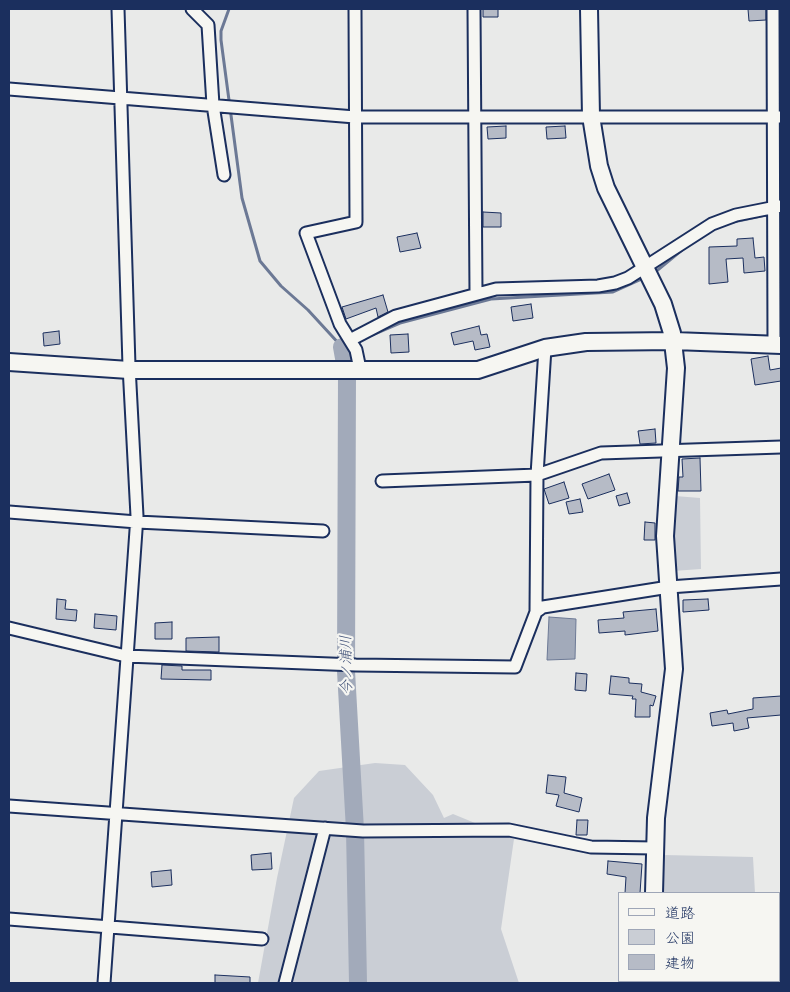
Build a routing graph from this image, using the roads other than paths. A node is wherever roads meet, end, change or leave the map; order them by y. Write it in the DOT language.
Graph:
graph roads {
  1 [pos="118,9"];
  2 [pos="192,9"];
  3 [pos="355,9"];
  4 [pos="474,9"];
  5 [pos="589,9"];
  6 [pos="773,9"];
  7 [pos="9,89"];
  8 [pos="121,98"];
  9 [pos="213,105"];
  10 [pos="356,117"];
  11 [pos="591,117"];
  12 [pos="777,117"];
  13 [pos="475,118"];
  14 [pos="224,175"];
  15 [pos="777,207"];
  16 [pos="644,267"];
  17 [pos="476,293"];
  18 [pos="350,340"];
  19 [pos="674,341"];
  20 [pos="778,345"];
  21 [pos="545,348"];
  22 [pos="9,362"];
  23 [pos="360,369"];
  24 [pos="129,370"];
  25 [pos="781,446"];
  26 [pos="671,452"];
  27 [pos="537,475"];
  28 [pos="382,481"];
  29 [pos="9,512"];
  30 [pos="137,522"];
  31 [pos="323,531"];
  32 [pos="781,579"];
  33 [pos="668,587"];
  34 [pos="536,612"];
  35 [pos="9,628"];
  36 [pos="126,656"];
  37 [pos="9,806"];
  38 [pos="116,815"];
  39 [pos="325,828"];
  40 [pos="655,848"];
  41 [pos="654,892"];
  42 [pos="9,919"];
  43 [pos="108,927"];
  44 [pos="262,939"];
  45 [pos="104,983"];
  46 [pos="285,983"];
  1 -- 8 [label="street"];
  2 -- 9 [label="street"];
  3 -- 10 [label="street"];
  4 -- 13 [label="street"];
  5 -- 11 [label="street"];
  6 -- 12 [label="street"];
  7 -- 8 [label="street"];
  8 -- 9 [label="street"];
  8 -- 24 [label="street"];
  9 -- 10 [label="street"];
  9 -- 14 [label="street"];
  10 -- 13 [label="street"];
  10 -- 18 [label="street"];
  11 -- 12 [label="street"];
  11 -- 13 [label="street"];
  11 -- 16 [label="street"];
  12 -- 15 [label="street"];
  13 -- 17 [label="street"];
  15 -- 16 [label="street"];
  15 -- 20 [label="street"];
  16 -- 17 [label="street"];
  16 -- 19 [label="street"];
  17 -- 18 [label="street"];
  18 -- 23 [label="street"];
  19 -- 20 [label="street"];
  19 -- 21 [label="street"];
  19 -- 26 [label="street"];
  21 -- 23 [label="street"];
  21 -- 27 [label="street"];
  22 -- 24 [label="street"];
  23 -- 24 [label="street"];
  24 -- 30 [label="street"];
  25 -- 26 [label="street"];
  26 -- 27 [label="street"];
  26 -- 33 [label="street"];
  27 -- 28 [label="street"];
  27 -- 34 [label="street"];
  29 -- 30 [label="street"];
  30 -- 31 [label="street"];
  30 -- 36 [label="street"];
  32 -- 33 [label="street"];
  33 -- 34 [label="street"];
  33 -- 40 [label="street"];
  34 -- 36 [label="street"];
  35 -- 36 [label="street"];
  36 -- 38 [label="street"];
  37 -- 38 [label="street"];
  38 -- 39 [label="street"];
  38 -- 43 [label="street"];
  39 -- 40 [label="street"];
  39 -- 46 [label="street"];
  40 -- 41 [label="street"];
  42 -- 43 [label="street"];
  43 -- 44 [label="street"];
  43 -- 45 [label="street"];
}
